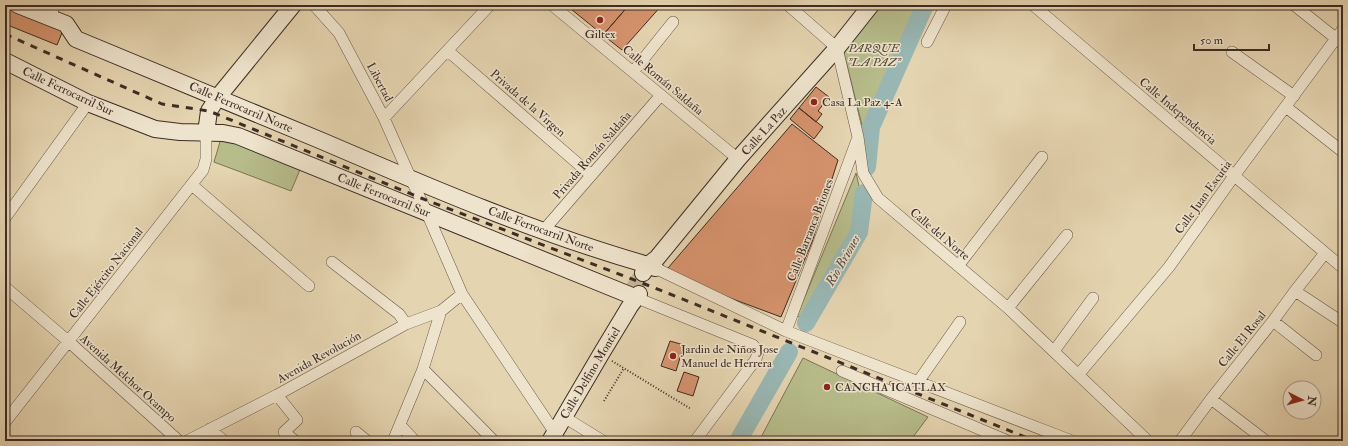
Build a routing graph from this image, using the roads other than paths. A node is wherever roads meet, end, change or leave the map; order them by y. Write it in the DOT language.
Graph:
graph roads {
  1 [pos="293,5"];
  2 [pos="314,5"];
  3 [pos="490,5"];
  4 [pos="552,5"];
  5 [pos="788,5"];
  6 [pos="871,5"];
  7 [pos="946,5"];
  8 [pos="1033,5"];
  9 [pos="1294,5"];
  10 [pos="28,7"];
  11 [pos="52,11"];
  12 [pos="673,22"];
  13 [pos="1341,37"];
  14 [pos="927,42"];
  15 [pos="837,48"];
  16 [pos="448,51"];
  17 [pos="1232,52"];
  18 [pos="5,61"];
  19 [pos="633,72"];
  20 [pos="661,96"];
  21 [pos="1294,96"];
  22 [pos="218,97"];
  23 [pos="88,104"];
  24 [pos="1286,107"];
  25 [pos="384,118"];
  26 [pos="206,133"];
  27 [pos="858,137"];
  28 [pos="1343,152"];
  29 [pos="1042,157"];
  30 [pos="738,159"];
  31 [pos="591,175"];
  32 [pos="1234,176"];
  33 [pos="411,179"];
  34 [pos="192,185"];
  35 [pos="427,213"];
  36 [pos="5,218"];
  37 [pos="542,231"];
  38 [pos="1067,235"];
  39 [pos="1325,253"];
  40 [pos="332,262"];
  41 [pos="958,266"];
  42 [pos="650,268"];
  43 [pos="1343,268"];
  44 [pos="309,286"];
  45 [pos="5,287"];
  46 [pos="1295,291"];
  47 [pos="462,294"];
  48 [pos="634,297"];
  49 [pos="1094,298"];
  50 [pos="1008,308"];
  51 [pos="441,311"];
  52 [pos="1273,321"];
  53 [pos="960,322"];
  54 [pos="1342,322"];
  55 [pos="406,324"];
  56 [pos="786,331"];
  57 [pos="68,341"];
  58 [pos="1054,350"];
  59 [pos="1316,355"];
  60 [pos="423,369"];
  61 [pos="842,371"];
  62 [pos="1079,374"];
  63 [pos="918,382"];
  64 [pos="277,395"];
  65 [pos="1211,399"];
  66 [pos="564,417"];
  67 [pos="5,422"];
  68 [pos="400,425"];
  69 [pos="210,429"];
  70 [pos="356,432"];
  71 [pos="552,437"];
  72 [pos="179,441"];
  73 [pos="187,441"];
  74 [pos="224,441"];
  75 [pos="295,441"];
  76 [pos="367,441"];
  77 [pos="393,441"];
  78 [pos="415,441"];
  79 [pos="494,441"];
  80 [pos="603,441"];
  81 [pos="696,441"];
  82 [pos="1008,441"];
  83 [pos="1072,441"];
  84 [pos="1148,441"];
  85 [pos="1180,441"];
  86 [pos="1266,441"];
  1 -- 22 [label="main road"];
  2 -- 25 [label="street, Libertad"];
  3 -- 16 [label="street"];
  4 -- 19 [label="street, Calle Román Saldaña"];
  5 -- 15 [label="street"];
  6 -- 15 [label="main road, Calle La Paz"];
  7 -- 14 [label="street"];
  8 -- 32 [label="street, Calle Independencia"];
  9 -- 13 [label="street"];
  10 -- 11 [label="main road, Calle Ferrocarril Norte"];
  11 -- 22 [label="main road, Calle Ferrocarril Norte"];
  12 -- 19 [label="street"];
  13 -- 21 [label="street, Calle Juan Escutia"];
  15 -- 27 [label="street, Calle del Norte"];
  15 -- 30 [label="main road, Calle La Paz"];
  16 -- 25 [label="street"];
  16 -- 31 [label="street, Privada de la Virgen"];
  17 -- 21 [label="street"];
  18 -- 23 [label="main road, Calle Ferrocarril Sur"];
  19 -- 20 [label="street, Calle Román Saldaña"];
  20 -- 30 [label="street, Calle Román Saldaña"];
  20 -- 31 [label="street, Privada Román Saldaña"];
  21 -- 24 [label="street, Calle Juan Escutia"];
  22 -- 26 [label="main road"];
  22 -- 33 [label="main road, Calle Ferrocarril Norte"];
  23 -- 26 [label="main road, Calle Ferrocarril Sur"];
  23 -- 36 [label="street"];
  24 -- 28 [label="street"];
  24 -- 32 [label="street, Calle Juan Escutia"];
  25 -- 33 [label="street, Libertad"];
  26 -- 34 [label="street, Calle Ejército Nacional"];
  26 -- 35 [label="main road, Calle Ferrocarril Sur"];
  27 -- 41 [label="street, Calle del Norte"];
  27 -- 56 [label="street, Calle Barranca Briones"];
  29 -- 41 [label="street"];
  30 -- 42 [label="main road, Calle La Paz"];
  31 -- 37 [label="street, Privada Román Saldaña"];
  32 -- 39 [label="street, Calle Independencia"];
  32 -- 62 [label="street, Calle Juan Escutia"];
  33 -- 35 [label="street, Libertad"];
  33 -- 37 [label="main road, Calle Ferrocarril Norte"];
  34 -- 44 [label="street"];
  34 -- 57 [label="street, Calle Ejército Nacional"];
  35 -- 47 [label="street, Libertad"];
  35 -- 48 [label="main road, Calle Ferrocarril Sur"];
  37 -- 42 [label="main road, Calle Ferrocarril Norte"];
  38 -- 50 [label="street"];
  39 -- 43 [label="street, Calle Independencia"];
  39 -- 46 [label="street, Calle El Rosal"];
  40 -- 55 [label="street"];
  41 -- 50 [label="street, Calle del Norte"];
  42 -- 56 [label="street, Calle Ferrocarril Norte"];
  45 -- 57 [label="street, Avenida Melchor Ocampo"];
  46 -- 52 [label="street, Calle El Rosal"];
  46 -- 54 [label="street"];
  47 -- 51 [label="street, Avenida Revolución"];
  47 -- 71 [label="street, Libertad"];
  48 -- 66 [label="main road, Calle Delfino Montiel"];
  48 -- 81 [label="street, Calle Ferrocarril Sur"];
  49 -- 58 [label="street"];
  50 -- 58 [label="street, Calle del Norte"];
  51 -- 55 [label="street, Avenida Revolución"];
  51 -- 60 [label="street"];
  52 -- 59 [label="street"];
  52 -- 65 [label="street, Calle El Rosal"];
  53 -- 63 [label="street"];
  55 -- 64 [label="street, Avenida Revolución"];
  56 -- 63 [label="street, Calle Ferrocarril Norte"];
  57 -- 67 [label="street, Calle Ejército Nacional"];
  57 -- 72 [label="street, Avenida Melchor Ocampo"];
  58 -- 62 [label="street, Calle del Norte"];
  60 -- 68 [label="street"];
  60 -- 79 [label="street"];
  61 -- 82 [label="street"];
  62 -- 84 [label="street, Calle del Norte"];
  63 -- 83 [label="street, Calle Ferrocarril Norte"];
  64 -- 69 [label="street, Avenida Revolución"];
  64 -- 75 [label="street"];
  65 -- 85 [label="street, Calle El Rosal"];
  65 -- 86 [label="street"];
  66 -- 71 [label="main road, Calle Delfino Montiel"];
  66 -- 80 [label="street"];
  68 -- 77 [label="street"];
  68 -- 78 [label="street"];
  69 -- 73 [label="street, Avenida Revolución"];
  69 -- 74 [label="street"];
  70 -- 76 [label="street"];
}
